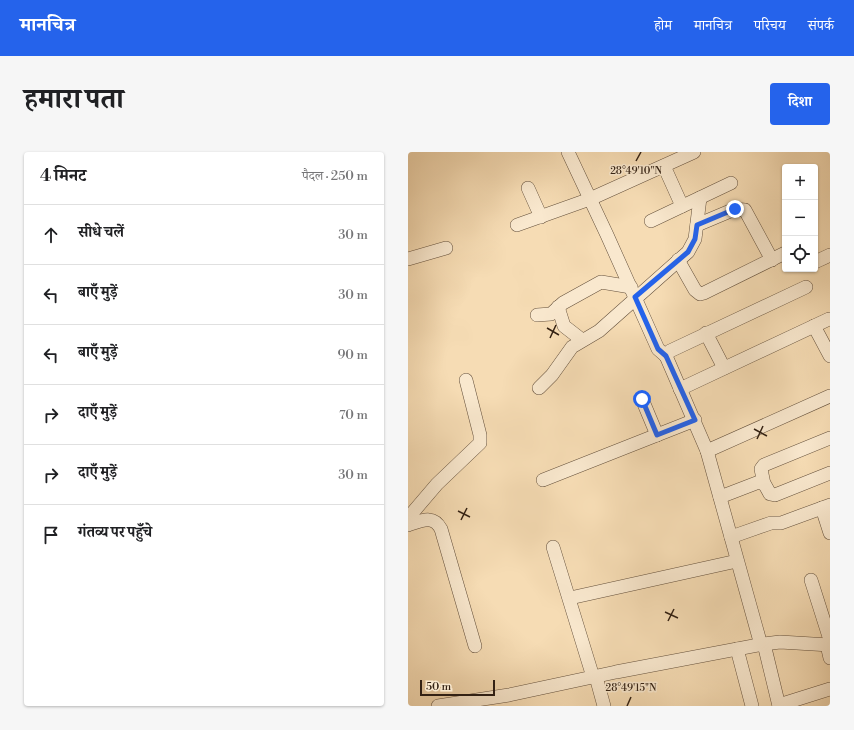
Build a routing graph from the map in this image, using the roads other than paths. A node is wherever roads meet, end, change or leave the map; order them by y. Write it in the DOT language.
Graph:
graph roads {
  1 [pos="568,152"];
  2 [pos="694,152"];
  3 [pos="664,166"];
  4 [pos="731,183"];
  5 [pos="528,188"];
  6 [pos="700,198"];
  7 [pos="590,199"];
  8 [pos="682,206"];
  9 [pos="541,217"];
  10 [pos="651,221"];
  11 [pos="516,225"];
  12 [pos="697,225"];
  13 [pos="446,248"];
  14 [pos="830,254"];
  15 [pos="782,255"];
  16 [pos="408,259"];
  17 [pos="678,260"];
  18 [pos="772,260"];
  19 [pos="818,260"];
  20 [pos="806,287"];
  21 [pos="633,292"];
  22 [pos="558,307"];
  23 [pos="536,315"];
  24 [pos="829,319"];
  25 [pos="814,326"];
  26 [pos="706,333"];
  27 [pos="582,340"];
  28 [pos="666,356"];
  29 [pos="830,356"];
  30 [pos="724,368"];
  31 [pos="466,380"];
  32 [pos="539,388"];
  33 [pos="680,389"];
  34 [pos="830,396"];
  35 [pos="642,399"];
  36 [pos="695,420"];
  37 [pos="657,435"];
  38 [pos="830,438"];
  39 [pos="707,451"];
  40 [pos="830,472"];
  41 [pos="543,480"];
  42 [pos="764,484"];
  43 [pos="720,497"];
  44 [pos="826,506"];
  45 [pos="408,518"];
  46 [pos="408,525"];
  47 [pos="830,533"];
  48 [pos="731,537"];
  49 [pos="553,547"];
  50 [pos="737,561"];
  51 [pos="811,580"];
  52 [pos="570,598"];
  53 [pos="762,645"];
  54 [pos="475,646"];
  55 [pos="829,647"];
  56 [pos="737,649"];
  57 [pos="595,677"];
  58 [pos="830,689"];
  59 [pos="438,706"];
  60 [pos="604,706"];
  61 [pos="752,706"];
  62 [pos="779,706"];
  1 -- 7 [label="street"];
  2 -- 3 [label="street"];
  3 -- 7 [label="street"];
  3 -- 8 [label="street"];
  4 -- 6 [label="street"];
  5 -- 9 [label="street"];
  6 -- 8 [label="street"];
  6 -- 12 [label="street"];
  7 -- 9 [label="street"];
  7 -- 21 [label="street"];
  8 -- 10 [label="street"];
  9 -- 11 [label="street"];
  12 -- 17 [label="street"];
  12 -- 18 [label="street"];
  13 -- 16 [label="street"];
  14 -- 19 [label="street"];
  15 -- 18 [label="street"];
  17 -- 18 [label="street"];
  17 -- 21 [label="street"];
  20 -- 26 [label="street"];
  21 -- 22 [label="street"];
  21 -- 27 [label="street"];
  21 -- 28 [label="street"];
  22 -- 23 [label="street"];
  22 -- 27 [label="street"];
  24 -- 25 [label="street"];
  25 -- 29 [label="street"];
  25 -- 30 [label="street"];
  26 -- 28 [label="street"];
  26 -- 30 [label="street"];
  27 -- 32 [label="street"];
  28 -- 33 [label="street"];
  30 -- 33 [label="street"];
  31 -- 45 [label="street"];
  33 -- 36 [label="street"];
  34 -- 39 [label="street"];
  35 -- 37 [label="street"];
  36 -- 37 [label="street"];
  36 -- 39 [label="street"];
  37 -- 41 [label="street"];
  38 -- 42 [label="street"];
  39 -- 43 [label="street"];
  40 -- 42 [label="street"];
  42 -- 43 [label="street"];
  43 -- 48 [label="street"];
  44 -- 47 [label="street"];
  44 -- 48 [label="street"];
  46 -- 54 [label="street"];
  48 -- 50 [label="street"];
  49 -- 52 [label="street"];
  50 -- 52 [label="street"];
  50 -- 53 [label="street"];
  51 -- 55 [label="street"];
  52 -- 57 [label="street"];
  53 -- 55 [label="street"];
  53 -- 56 [label="street"];
  53 -- 62 [label="street"];
  56 -- 57 [label="street"];
  56 -- 61 [label="street"];
  57 -- 59 [label="street"];
  57 -- 60 [label="street"];
  58 -- 62 [label="street"];
}
